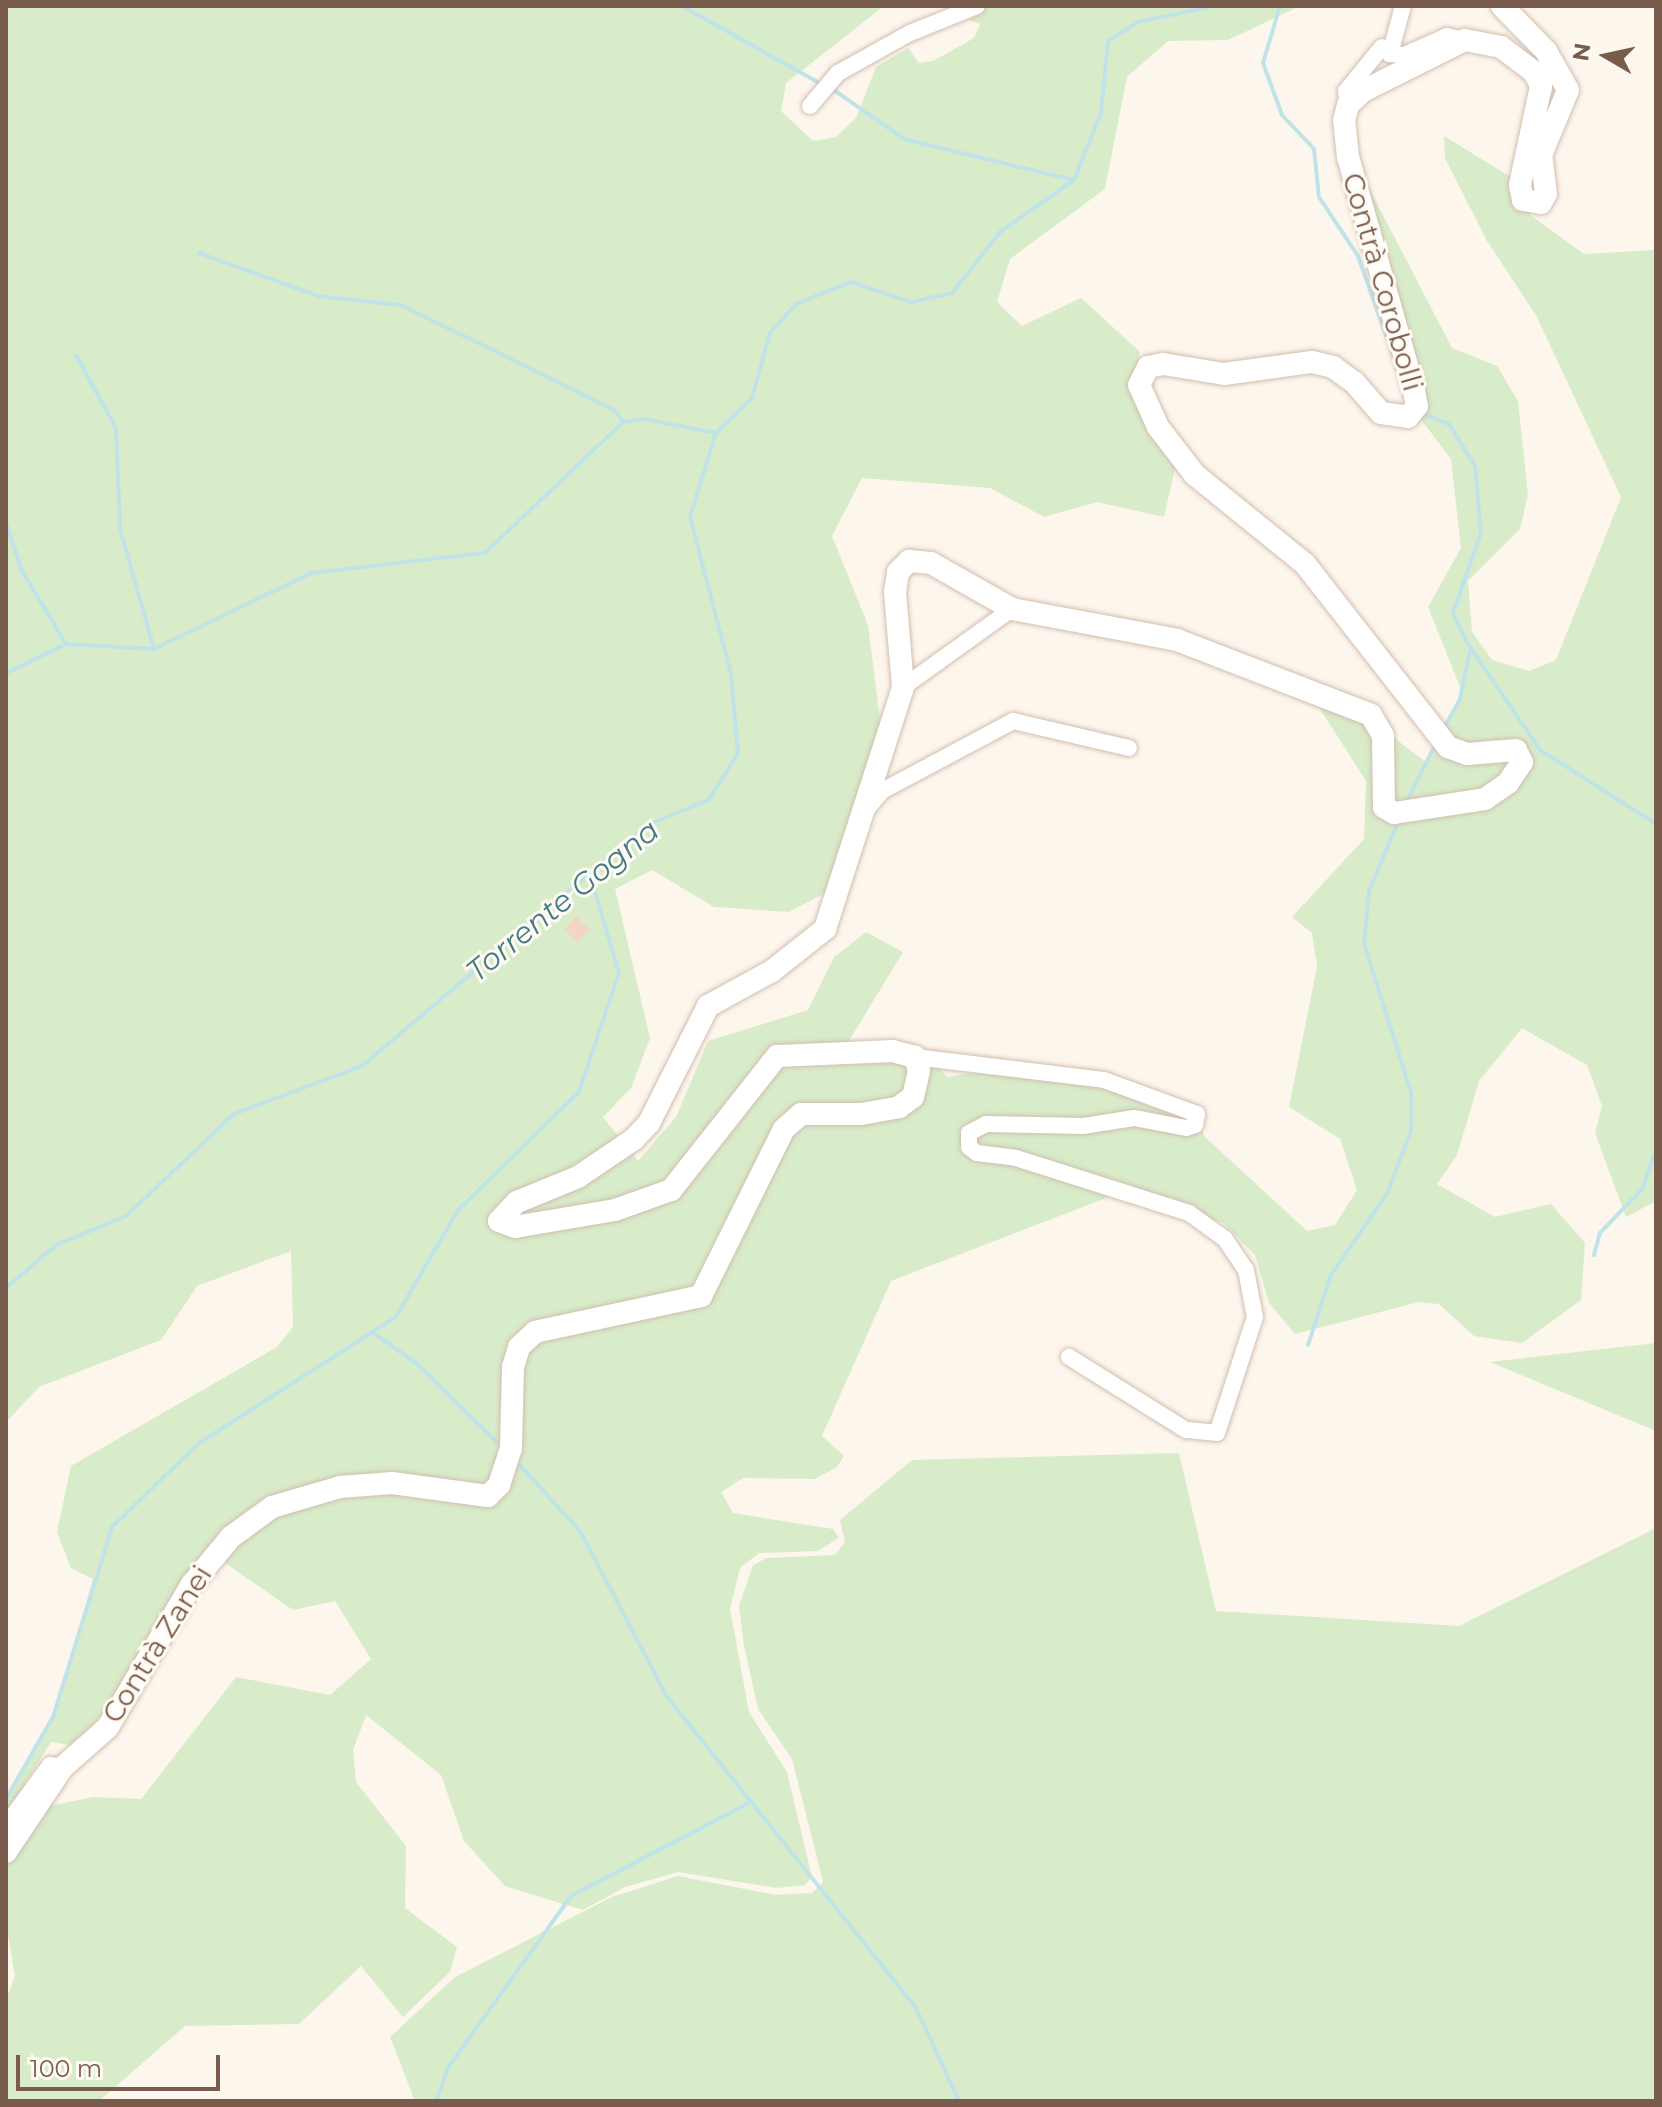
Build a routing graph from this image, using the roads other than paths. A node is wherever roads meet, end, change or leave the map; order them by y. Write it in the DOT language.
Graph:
graph roads {
  1 [pos="977,6"];
  2 [pos="1403,6"];
  3 [pos="1502,6"];
  4 [pos="1465,40"];
  5 [pos="1382,47"];
  6 [pos="1356,98"];
  7 [pos="810,106"];
  8 [pos="1012,609"];
  9 [pos="903,687"];
  10 [pos="1129,748"];
  11 [pos="856,823"];
  12 [pos="915,1057"];
  13 [pos="1069,1357"];
  14 [pos="63,1767"];
  15 [pos="6,1825"];
  16 [pos="6,1852"];
  1 -- 7 [label="street"];
  2 -- 4 [label="street"];
  3 -- 4 [label="street"];
  4 -- 6 [label="street"];
  5 -- 6 [label="street"];
  6 -- 8 [label="street, Contrà Corobolli"];
  8 -- 9 [label="street"];
  8 -- 9 [label="street, Contrà Corobolli"];
  9 -- 11 [label="street, Contrà Corobolli"];
  10 -- 11 [label="street, Contrà Corobolli"];
  11 -- 12 [label="street, Contrà Corobolli"];
  12 -- 13 [label="street"];
  12 -- 14 [label="street, Contrà Zanei"];
  14 -- 15 [label="street, Contrà Zanei"];
  14 -- 16 [label="street, Contrà Zanei"];
}
